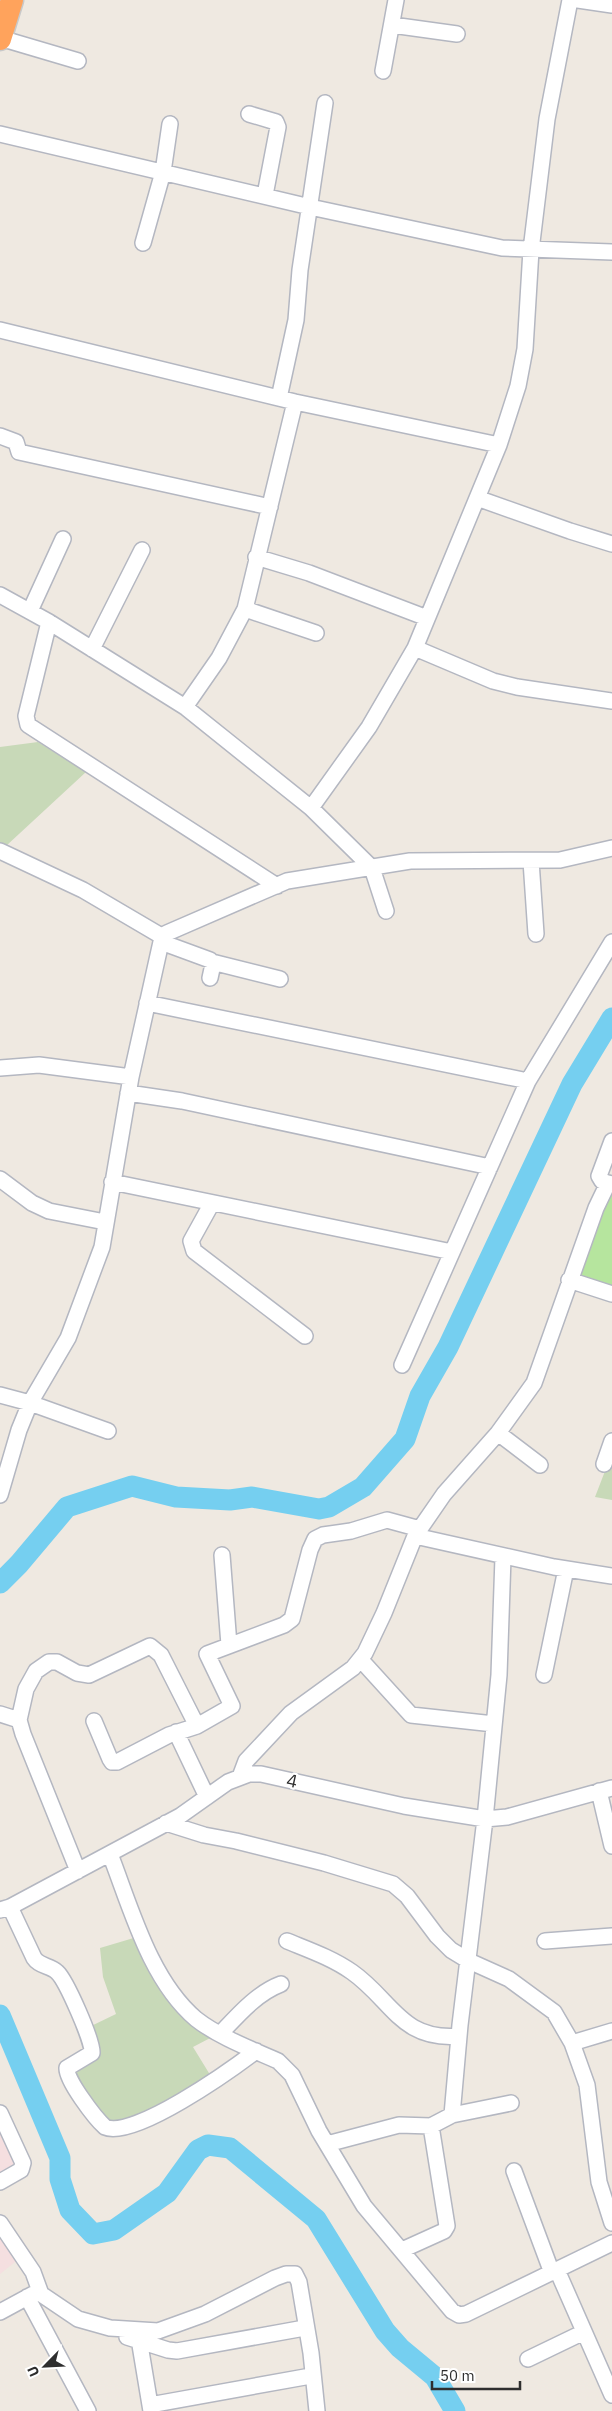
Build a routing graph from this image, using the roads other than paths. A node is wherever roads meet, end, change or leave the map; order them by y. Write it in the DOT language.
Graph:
graph roads {
  1 [pos="12,0"];
  2 [pos="396,0"];
  3 [pos="570,0"];
  4 [pos="578,0"];
  5 [pos="612,5"];
  6 [pos="392,25"];
  7 [pos="457,34"];
  8 [pos="0,38"];
  9 [pos="78,61"];
  10 [pos="383,71"];
  11 [pos="325,103"];
  12 [pos="249,114"];
  13 [pos="170,124"];
  14 [pos="0,134"];
  15 [pos="163,172"];
  16 [pos="265,195"];
  17 [pos="310,207"];
  18 [pos="143,243"];
  19 [pos="531,250"];
  20 [pos="612,252"];
  21 [pos="0,330"];
  22 [pos="279,398"];
  23 [pos="295,402"];
  24 [pos="0,436"];
  25 [pos="499,445"];
  26 [pos="477,498"];
  27 [pos="270,507"];
  28 [pos="64,539"];
  29 [pos="612,544"];
  30 [pos="142,550"];
  31 [pos="256,557"];
  32 [pos="0,595"];
  33 [pos="244,609"];
  34 [pos="30,611"];
  35 [pos="427,618"];
  36 [pos="49,622"];
  37 [pos="316,633"];
  38 [pos="415,648"];
  39 [pos="92,649"];
  40 [pos="612,701"];
  41 [pos="185,707"];
  42 [pos="310,808"];
  43 [pos="612,848"];
  44 [pos="0,851"];
  45 [pos="531,861"];
  46 [pos="372,868"];
  47 [pos="277,886"];
  48 [pos="386,911"];
  49 [pos="536,934"];
  50 [pos="162,940"];
  51 [pos="612,942"];
  52 [pos="212,962"];
  53 [pos="210,978"];
  54 [pos="280,979"];
  55 [pos="148,1003"];
  56 [pos="0,1068"];
  57 [pos="131,1077"];
  58 [pos="528,1081"];
  59 [pos="128,1093"];
  60 [pos="612,1141"];
  61 [pos="490,1167"];
  62 [pos="0,1180"];
  63 [pos="112,1182"];
  64 [pos="610,1183"];
  65 [pos="212,1203"];
  66 [pos="105,1222"];
  67 [pos="452,1252"];
  68 [pos="569,1280"];
  69 [pos="612,1294"];
  70 [pos="305,1336"];
  71 [pos="402,1365"];
  72 [pos="0,1395"];
  73 [pos="30,1403"];
  74 [pos="108,1431"];
  75 [pos="498,1433"];
  76 [pos="612,1441"];
  77 [pos="604,1464"];
  78 [pos="540,1465"];
  79 [pos="0,1496"];
  80 [pos="417,1533"];
  81 [pos="222,1555"];
  82 [pos="503,1557"];
  83 [pos="566,1569"];
  84 [pos="612,1576"];
  85 [pos="229,1645"];
  86 [pos="361,1660"];
  87 [pos="544,1675"];
  88 [pos="0,1714"];
  89 [pos="19,1720"];
  90 [pos="94,1722"];
  91 [pos="494,1724"];
  92 [pos="197,1726"];
  93 [pos="176,1732"];
  94 [pos="240,1777"];
  95 [pos="605,1790"];
  96 [pos="207,1797"];
  97 [pos="485,1819"];
  98 [pos="166,1823"];
  99 [pos="612,1846"];
  100 [pos="110,1854"];
  101 [pos="78,1871"];
  102 [pos="5,1908"];
  103 [pos="612,1936"];
  104 [pos="286,1941"];
  105 [pos="545,1941"];
  106 [pos="469,1961"];
  107 [pos="281,1984"];
  108 [pos="612,2030"];
  109 [pos="221,2033"];
  110 [pos="459,2036"];
  111 [pos="572,2043"];
  112 [pos="256,2051"];
  113 [pos="511,2103"];
  114 [pos="0,2113"];
  115 [pos="452,2115"];
  116 [pos="431,2126"];
  117 [pos="327,2144"];
  118 [pos="514,2171"];
  119 [pos="0,2182"];
  120 [pos="0,2223"];
  121 [pos="612,2223"];
  122 [pos="612,2243"];
  123 [pos="402,2250"];
  124 [pos="555,2271"];
  125 [pos="286,2274"];
  126 [pos="32,2294"];
  127 [pos="0,2312"];
  128 [pos="299,2329"];
  129 [pos="584,2332"];
  130 [pos="139,2339"];
  131 [pos="528,2359"];
  132 [pos="305,2377"];
  133 [pos="612,2395"];
  134 [pos="150,2408"];
  135 [pos="88,2411"];
  136 [pos="309,2411"];
  137 [pos="317,2411"];
  1 -- 8 [label="highway"];
  2 -- 6 [label="street"];
  3 -- 19 [label="street"];
  4 -- 5 [label="street"];
  6 -- 7 [label="street"];
  6 -- 10 [label="street"];
  8 -- 9 [label="street"];
  11 -- 17 [label="street"];
  12 -- 16 [label="street"];
  13 -- 15 [label="street"];
  14 -- 15 [label="street"];
  15 -- 16 [label="street"];
  15 -- 18 [label="street"];
  16 -- 17 [label="street"];
  17 -- 19 [label="street"];
  17 -- 22 [label="street"];
  19 -- 20 [label="street"];
  19 -- 25 [label="street"];
  21 -- 22 [label="street"];
  22 -- 23 [label="street"];
  23 -- 25 [label="street"];
  23 -- 27 [label="street"];
  24 -- 27 [label="street"];
  25 -- 26 [label="street"];
  26 -- 29 [label="street"];
  26 -- 35 [label="street"];
  27 -- 31 [label="street"];
  28 -- 34 [label="street"];
  30 -- 39 [label="street"];
  31 -- 33 [label="street"];
  31 -- 35 [label="street"];
  32 -- 34 [label="street"];
  33 -- 37 [label="street"];
  33 -- 41 [label="street"];
  34 -- 36 [label="street"];
  35 -- 38 [label="street"];
  36 -- 39 [label="street"];
  36 -- 47 [label="street"];
  38 -- 40 [label="street"];
  38 -- 42 [label="street"];
  39 -- 41 [label="street"];
  41 -- 42 [label="street"];
  42 -- 46 [label="street"];
  43 -- 45 [label="street"];
  44 -- 50 [label="street"];
  45 -- 46 [label="street"];
  45 -- 49 [label="street"];
  46 -- 47 [label="street"];
  46 -- 48 [label="street"];
  47 -- 50 [label="street"];
  50 -- 52 [label="street"];
  50 -- 55 [label="street"];
  51 -- 58 [label="street"];
  52 -- 53 [label="street"];
  52 -- 54 [label="street"];
  55 -- 57 [label="street"];
  55 -- 58 [label="street"];
  56 -- 57 [label="street"];
  57 -- 59 [label="street"];
  58 -- 61 [label="street"];
  59 -- 61 [label="street"];
  59 -- 63 [label="street"];
  60 -- 64 [label="street"];
  61 -- 67 [label="street"];
  62 -- 66 [label="street"];
  63 -- 65 [label="street"];
  63 -- 66 [label="street"];
  64 -- 68 [label="street"];
  65 -- 67 [label="street"];
  65 -- 70 [label="street"];
  66 -- 73 [label="street"];
  67 -- 71 [label="street"];
  68 -- 69 [label="street"];
  68 -- 75 [label="street"];
  72 -- 73 [label="street"];
  73 -- 74 [label="street"];
  73 -- 79 [label="street"];
  75 -- 78 [label="street"];
  75 -- 80 [label="street"];
  76 -- 77 [label="street"];
  80 -- 82 [label="street"];
  80 -- 85 [label="street"];
  80 -- 86 [label="street"];
  81 -- 85 [label="street"];
  82 -- 83 [label="street"];
  82 -- 91 [label="street"];
  83 -- 84 [label="street"];
  83 -- 87 [label="street"];
  85 -- 92 [label="street"];
  86 -- 91 [label="street"];
  86 -- 94 [label="street"];
  88 -- 89 [label="street"];
  89 -- 92 [label="street"];
  89 -- 101 [label="street"];
  90 -- 93 [label="street"];
  91 -- 97 [label="street"];
  92 -- 93 [label="street"];
  93 -- 96 [label="street"];
  94 -- 96 [label="street, 4"];
  94 -- 97 [label="street, 4"];
  95 -- 97 [label="street, 4"];
  95 -- 99 [label="street"];
  96 -- 98 [label="street, 4"];
  97 -- 106 [label="street"];
  98 -- 100 [label="street, 4"];
  98 -- 106 [label="street"];
  100 -- 101 [label="street, 4"];
  100 -- 109 [label="street"];
  101 -- 102 [label="street, 4"];
  102 -- 112 [label="street"];
  103 -- 105 [label="street"];
  104 -- 110 [label="street"];
  106 -- 110 [label="street"];
  106 -- 111 [label="street"];
  107 -- 109 [label="street"];
  108 -- 111 [label="street"];
  109 -- 112 [label="street"];
  110 -- 115 [label="street"];
  111 -- 121 [label="street"];
  112 -- 117 [label="street"];
  113 -- 115 [label="street"];
  114 -- 119 [label="street"];
  115 -- 116 [label="street"];
  116 -- 117 [label="street"];
  116 -- 123 [label="street"];
  117 -- 123 [label="street"];
  118 -- 124 [label="street"];
  120 -- 126 [label="street"];
  122 -- 124 [label="street"];
  123 -- 124 [label="street"];
  124 -- 129 [label="street"];
  125 -- 126 [label="street"];
  125 -- 128 [label="street"];
  125 -- 137 [label="street"];
  126 -- 127 [label="street"];
  126 -- 130 [label="street"];
  126 -- 135 [label="street"];
  128 -- 130 [label="street"];
  128 -- 132 [label="street"];
  129 -- 131 [label="street"];
  129 -- 133 [label="street"];
  130 -- 134 [label="street"];
  132 -- 134 [label="street"];
  132 -- 136 [label="street"];
}
